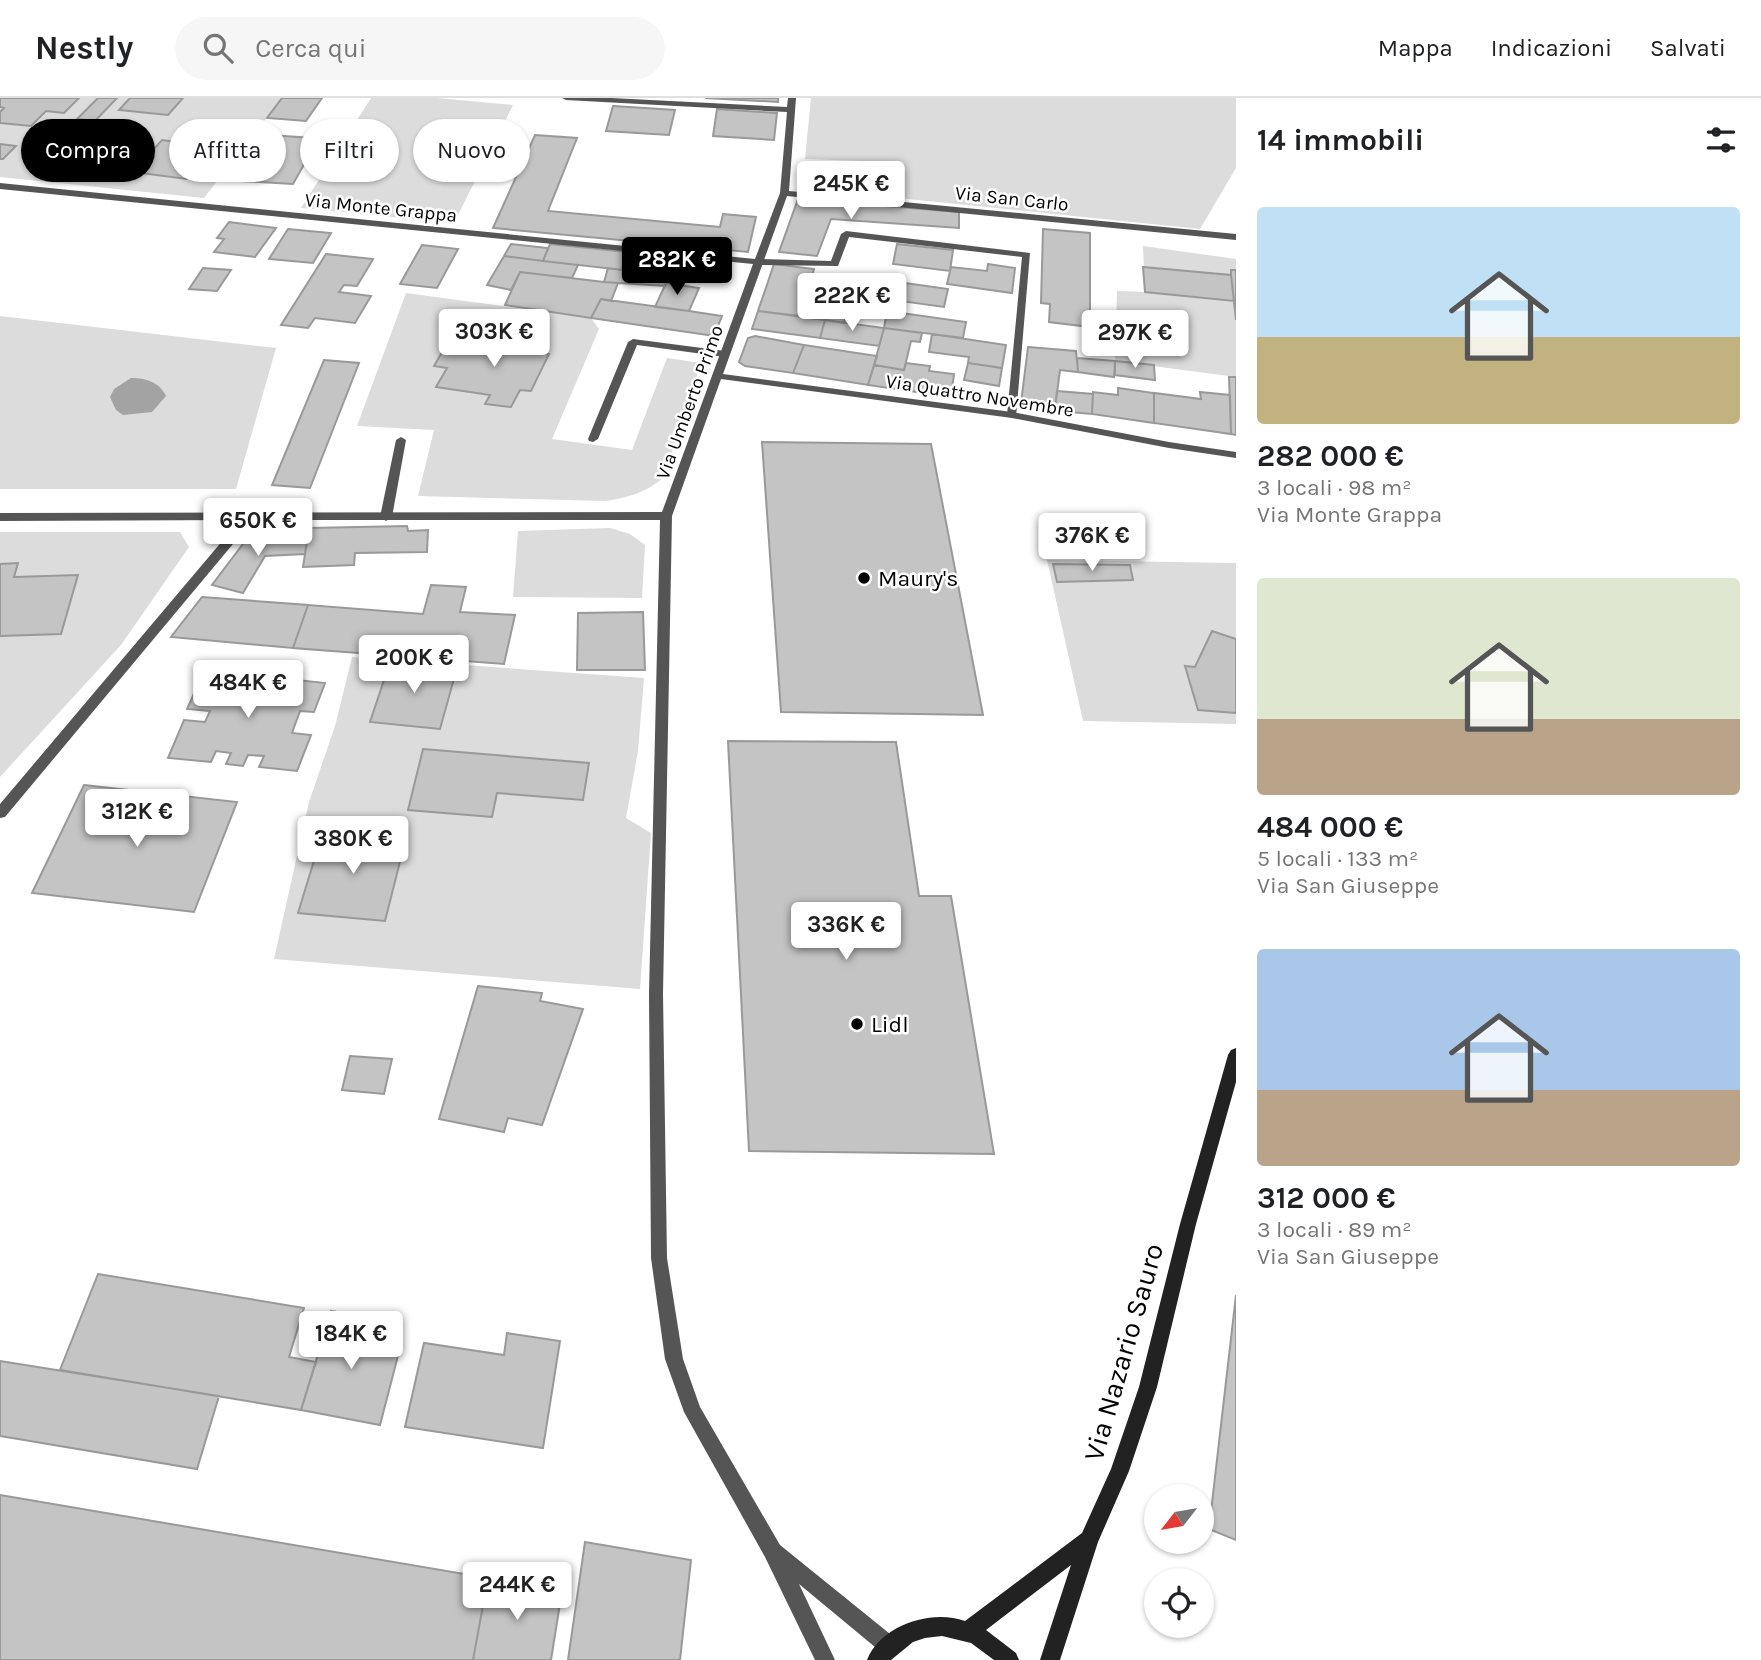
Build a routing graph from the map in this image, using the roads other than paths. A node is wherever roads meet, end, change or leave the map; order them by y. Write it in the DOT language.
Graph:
graph roads {
  1 [pos="566,98"];
  2 [pos="792,98"];
  3 [pos="792,110"];
  4 [pos="0,186"];
  5 [pos="784,193"];
  6 [pos="1236,237"];
  7 [pos="759,262"];
  8 [pos="725,354"];
  9 [pos="719,376"];
  10 [pos="1012,415"];
  11 [pos="593,439"];
  12 [pos="401,440"];
  13 [pos="1236,454"];
  14 [pos="250,516"];
  15 [pos="666,516"];
  16 [pos="0,517"];
  17 [pos="386,517"];
  18 [pos="0,813"];
  19 [pos="1236,1055"];
  20 [pos="1089,1539"];
  21 [pos="772,1550"];
  22 [pos="968,1631"];
  23 [pos="882,1653"];
  24 [pos="825,1660"];
  25 [pos="1009,1660"];
  26 [pos="1050,1660"];
  1 -- 3 [label="street"];
  2 -- 3 [label="street, Via Umberto Primo"];
  3 -- 5 [label="street, Via Umberto Primo"];
  4 -- 7 [label="street, Via Monte Grappa"];
  5 -- 6 [label="street, Via San Carlo"];
  5 -- 7 [label="street, Via Umberto Primo"];
  7 -- 8 [label="street, Via Umberto Primo"];
  7 -- 10 [label="street, Via Monte Grappa"];
  8 -- 9 [label="street, Via Umberto Primo"];
  8 -- 11 [label="street"];
  9 -- 10 [label="street, Via Quattro Novembre"];
  9 -- 15 [label="street, Via Umberto Primo"];
  10 -- 13 [label="street, Via Quattro Novembre"];
  12 -- 17 [label="street"];
  14 -- 16 [label="street"];
  14 -- 17 [label="street"];
  14 -- 18 [label="street"];
  15 -- 17 [label="street"];
  15 -- 21 [label="street, Via Umberto Primo"];
  19 -- 20 [label="main road, Via Nazario Sauro"];
  20 -- 22 [label="main road"];
  20 -- 26 [label="main road, Via Nazario Sauro"];
  21 -- 23 [label="street"];
  21 -- 24 [label="street, Via Umberto Primo"];
  22 -- 23 [label="main road"];
  22 -- 25 [label="main road"];
}
